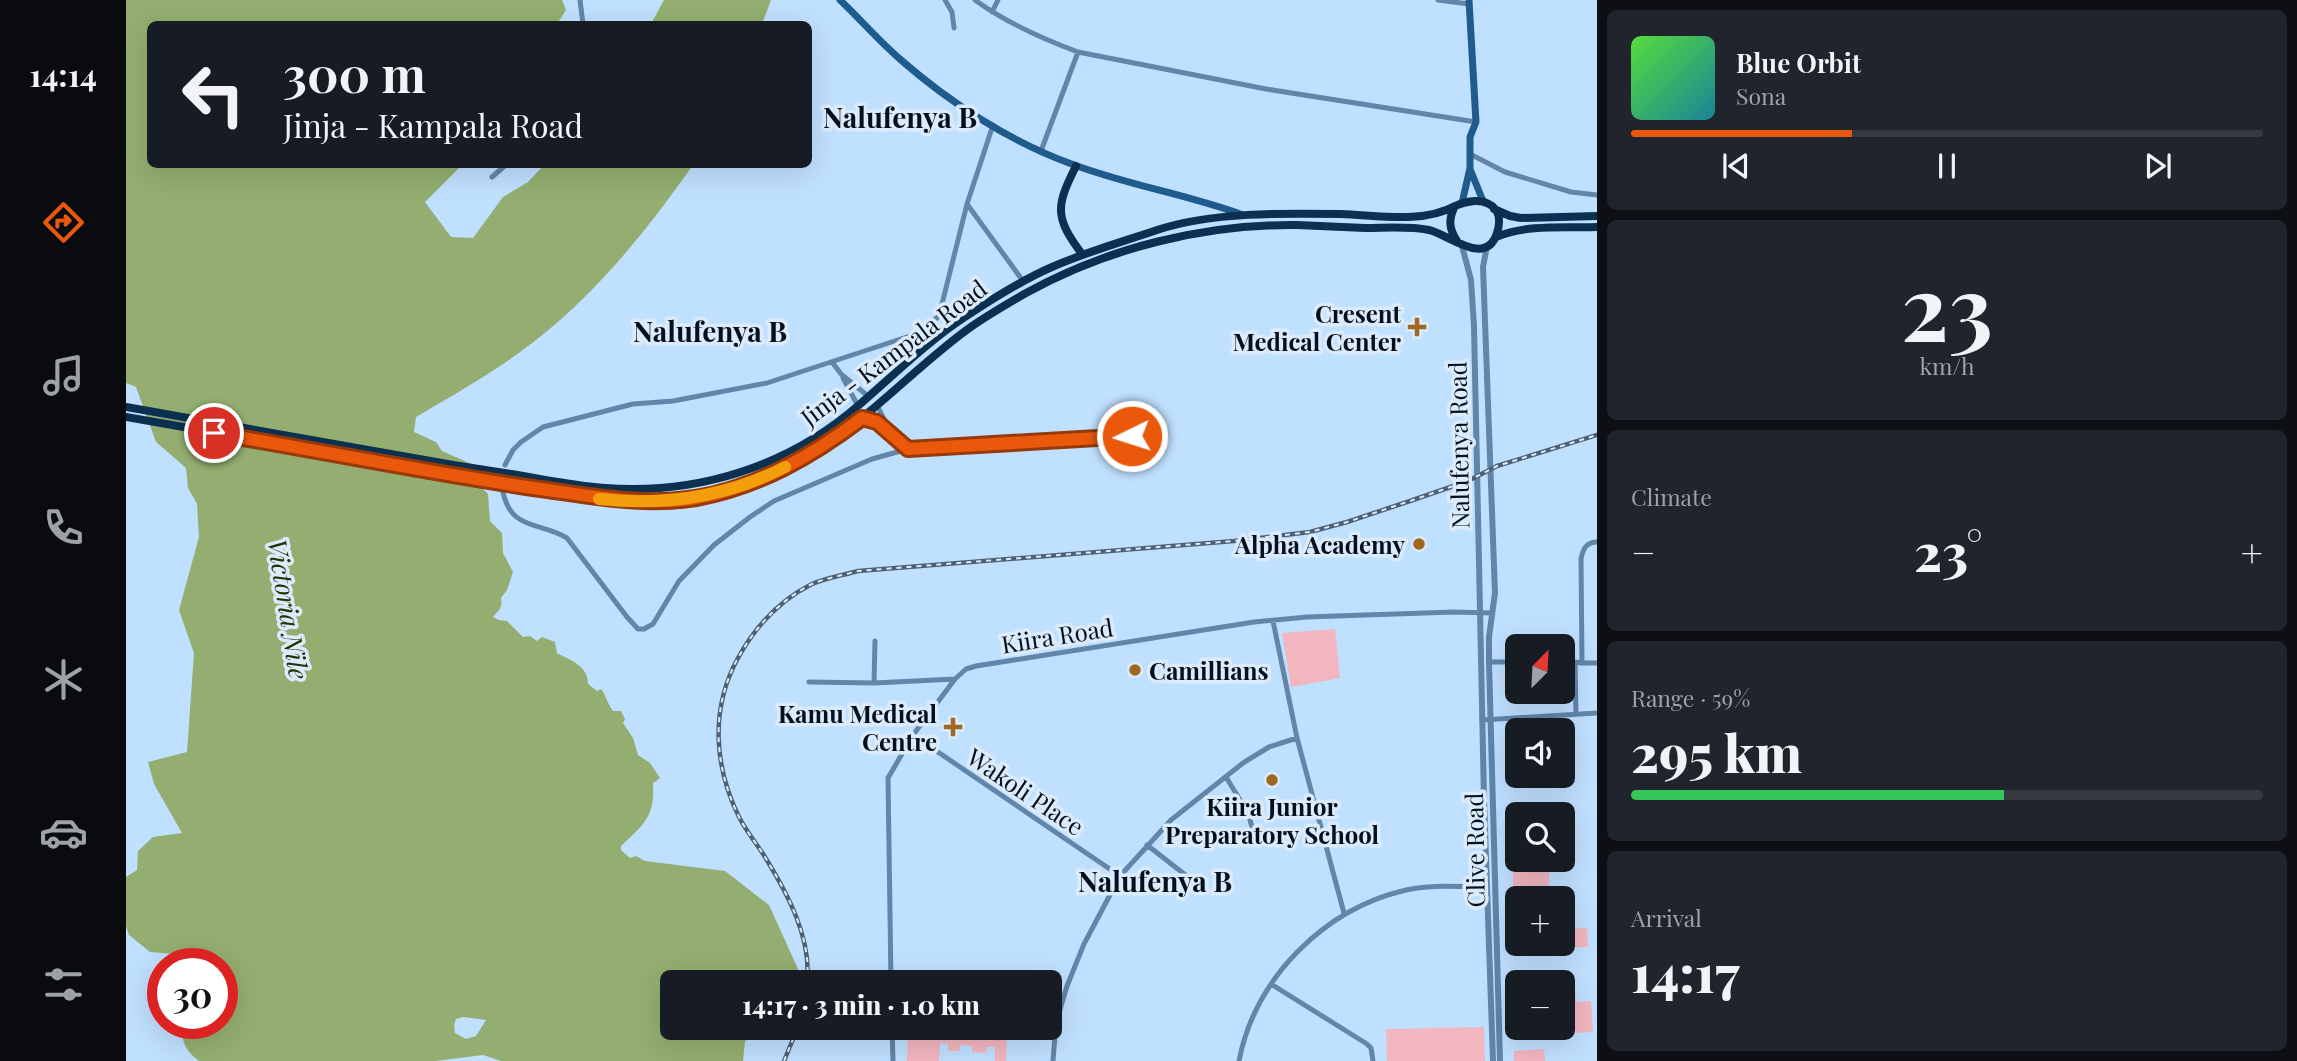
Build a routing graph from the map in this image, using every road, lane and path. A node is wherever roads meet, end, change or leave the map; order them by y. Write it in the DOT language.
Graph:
graph roads {
  1 [pos="580,0"];
  2 [pos="841,0"];
  3 [pos="945,0"];
  4 [pos="975,0"];
  5 [pos="998,0"];
  6 [pos="1438,0"];
  7 [pos="1469,2"];
  8 [pos="992,12"];
  9 [pos="583,21"];
  10 [pos="954,29"];
  11 [pos="1078,52"];
  12 [pos="1476,122"];
  13 [pos="993,125"];
  14 [pos="1041,151"];
  15 [pos="1470,154"];
  16 [pos="1076,166"];
  17 [pos="502,168"];
  18 [pos="1470,169"];
  19 [pos="492,177"];
  20 [pos="1597,195"];
  21 [pos="1483,201"];
  22 [pos="967,204"];
  23 [pos="1459,204"];
  24 [pos="1494,209"];
  25 [pos="1245,216"];
  26 [pos="1597,216"];
  27 [pos="1597,227"];
  28 [pos="1496,237"];
  29 [pos="1459,244"];
  30 [pos="1487,246"];
  31 [pos="1083,254"];
  32 [pos="1023,281"];
  33 [pos="832,362"];
  34 [pos="841,374"];
  35 [pos="868,396"];
  36 [pos="877,405"];
  37 [pos="858,406"];
  38 [pos="126,407"];
  39 [pos="126,417"];
  40 [pos="862,418"];
  41 [pos="1157,434"];
  42 [pos="892,436"];
  43 [pos="908,449"];
  44 [pos="505,465"];
  45 [pos="506,486"];
  46 [pos="1597,542"];
  47 [pos="1480,613"];
  48 [pos="1492,613"];
  49 [pos="1273,621"];
  50 [pos="1489,638"];
  51 [pos="875,641"];
  52 [pos="1480,644"];
  53 [pos="1505,662"];
  54 [pos="1489,663"];
  55 [pos="1575,663"];
  56 [pos="1578,663"];
  57 [pos="1597,663"];
  58 [pos="955,679"];
  59 [pos="809,682"];
  60 [pos="874,683"];
  61 [pos="1576,713"];
  62 [pos="1597,713"];
  63 [pos="1482,720"];
  64 [pos="1491,720"];
  65 [pos="913,735"];
  66 [pos="1297,738"];
  67 [pos="1226,777"];
  68 [pos="1254,834"];
  69 [pos="1147,845"];
  70 [pos="1120,876"];
  71 [pos="1197,884"];
  72 [pos="1486,887"];
  73 [pos="1344,913"];
  74 [pos="891,970"];
  75 [pos="1271,984"];
  76 [pos="892,1040"];
  77 [pos="893,1061"];
  78 [pos="1053,1061"];
  79 [pos="1239,1061"];
  80 [pos="1373,1061"];
  81 [pos="1493,1061"];
  82 [pos="1500,1061"];
  1 -- 9 [label="street"];
  2 -- 13 [label="main road"];
  3 -- 10 [label="street"];
  4 -- 8 [label="street"];
  5 -- 8 [label="street"];
  6 -- 7 [label="street"];
  7 -- 12 [label="main road"];
  8 -- 11 [label="street"];
  11 -- 12 [label="street"];
  11 -- 14 [label="street"];
  12 -- 15 [label="main road"];
  13 -- 14 [label="main road"];
  13 -- 22 [label="street"];
  14 -- 16 [label="main road"];
  15 -- 18 [label="main road"];
  15 -- 20 [label="street"];
  16 -- 25 [label="main road"];
  16 -- 31 [label="highway"];
  17 -- 19 [label="street"];
  18 -- 21 [label="main road"];
  18 -- 23 [label="main road"];
  21 -- 23 [label="highway"];
  21 -- 24 [label="highway"];
  22 -- 32 [label="street"];
  22 -- 33 [label="street"];
  23 -- 25 [label="highway, Jinja - Kampala Road"];
  23 -- 29 [label="highway"];
  24 -- 26 [label="highway"];
  24 -- 28 [label="highway"];
  25 -- 31 [label="highway, Jinja - Kampala Road"];
  27 -- 28 [label="highway"];
  28 -- 30 [label="highway"];
  29 -- 30 [label="highway"];
  29 -- 36 [label="highway, Jinja - Kampala Road"];
  29 -- 47 [label="street, Nalufenya Road"];
  30 -- 48 [label="street, Nalufenya Road"];
  31 -- 32 [label="highway, Jinja - Kampala Road"];
  32 -- 35 [label="highway, Jinja - Kampala Road"];
  33 -- 34 [label="street"];
  33 -- 44 [label="street"];
  34 -- 35 [label="street"];
  34 -- 37 [label="street"];
  35 -- 37 [label="highway, Jinja - Kampala Road"];
  36 -- 40 [label="highway, Jinja - Kampala Road"];
  36 -- 42 [label="street"];
  37 -- 38 [label="highway, Jinja - Kampala Road, bridge"];
  39 -- 45 [label="highway, Jinja - Kampala Road, bridge"];
  40 -- 42 [label="street"];
  40 -- 45 [label="highway, Jinja - Kampala Road"];
  41 -- 43 [label="street"];
  42 -- 43 [label="street"];
  43 -- 45 [label="street"];
  46 -- 56 [label="street"];
  47 -- 48 [label="street, Kiira Road"];
  47 -- 49 [label="street, Kiira Road"];
  47 -- 52 [label="street, Nalufenya Road"];
  48 -- 50 [label="street, Nalufenya Road"];
  49 -- 58 [label="street, Kiira Road"];
  49 -- 66 [label="street"];
  50 -- 54 [label="street, Clive Road"];
  51 -- 60 [label="street"];
  52 -- 63 [label="street, Clive Road"];
  53 -- 54 [label="street"];
  54 -- 64 [label="street, Clive Road"];
  55 -- 56 [label="street"];
  56 -- 57 [label="street"];
  56 -- 61 [label="street"];
  58 -- 60 [label="street"];
  58 -- 65 [label="street, Kiira Road"];
  59 -- 60 [label="street"];
  61 -- 62 [label="street"];
  61 -- 64 [label="street"];
  63 -- 64 [label="street"];
  63 -- 72 [label="street, Clive Road"];
  64 -- 82 [label="street, Clive Road"];
  65 -- 70 [label="street, Wakoli Place"];
  65 -- 74 [label="street, Kiira Road"];
  66 -- 67 [label="street"];
  66 -- 73 [label="street"];
  67 -- 68 [label="street"];
  67 -- 69 [label="street"];
  69 -- 70 [label="street"];
  69 -- 71 [label="street"];
  70 -- 78 [label="street"];
  72 -- 73 [label="street"];
  72 -- 81 [label="street, Clive Road"];
  73 -- 75 [label="street"];
  75 -- 79 [label="street"];
  75 -- 80 [label="street"];
  76 -- 77 [label="street"];
}
